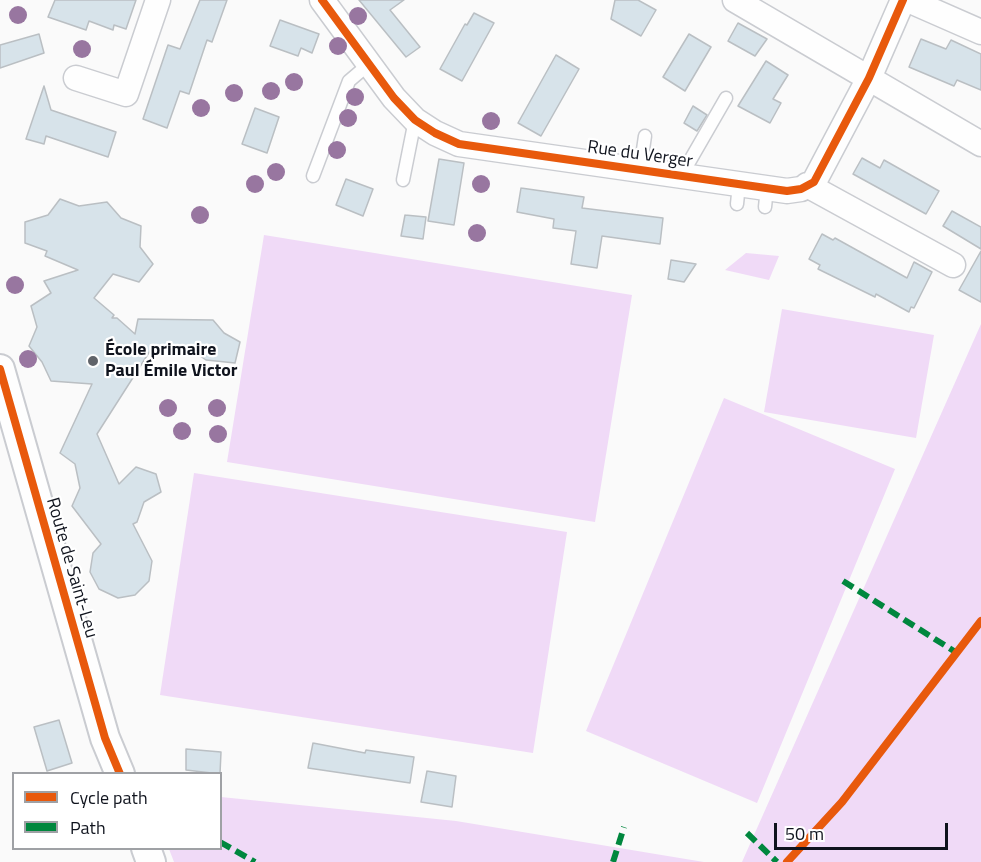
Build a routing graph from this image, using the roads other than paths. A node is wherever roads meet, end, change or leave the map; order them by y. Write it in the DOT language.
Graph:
graph roads {
  1 [pos="158,0"];
  2 [pos="322,0"];
  3 [pos="735,0"];
  4 [pos="903,0"];
  5 [pos="908,0"];
  6 [pos="981,32"];
  7 [pos="369,64"];
  8 [pos="76,78"];
  9 [pos="869,78"];
  10 [pos="726,98"];
  11 [pos="415,120"];
  12 [pos="645,136"];
  13 [pos="981,144"];
  14 [pos="640,170"];
  15 [pos="313,176"];
  16 [pos="686,177"];
  17 [pos="403,180"];
  18 [pos="807,185"];
  19 [pos="953,265"];
  20 [pos="0,369"];
  21 [pos="119,772"];
  1 -- 8 [label="street"];
  2 -- 7 [label="street, Rue du Verger"];
  3 -- 9 [label="street"];
  4 -- 9 [label="street"];
  5 -- 6 [label="street"];
  7 -- 11 [label="street, Rue du Verger"];
  7 -- 15 [label="lane"];
  9 -- 13 [label="street"];
  9 -- 18 [label="street"];
  10 -- 16 [label="lane"];
  11 -- 14 [label="street, Rue du Verger"];
  11 -- 17 [label="lane"];
  12 -- 14 [label="lane"];
  14 -- 16 [label="street, Rue du Verger"];
  16 -- 18 [label="street, Rue du Verger"];
  18 -- 19 [label="street"];
  20 -- 21 [label="street, Route de Saint-Leu"];
}
